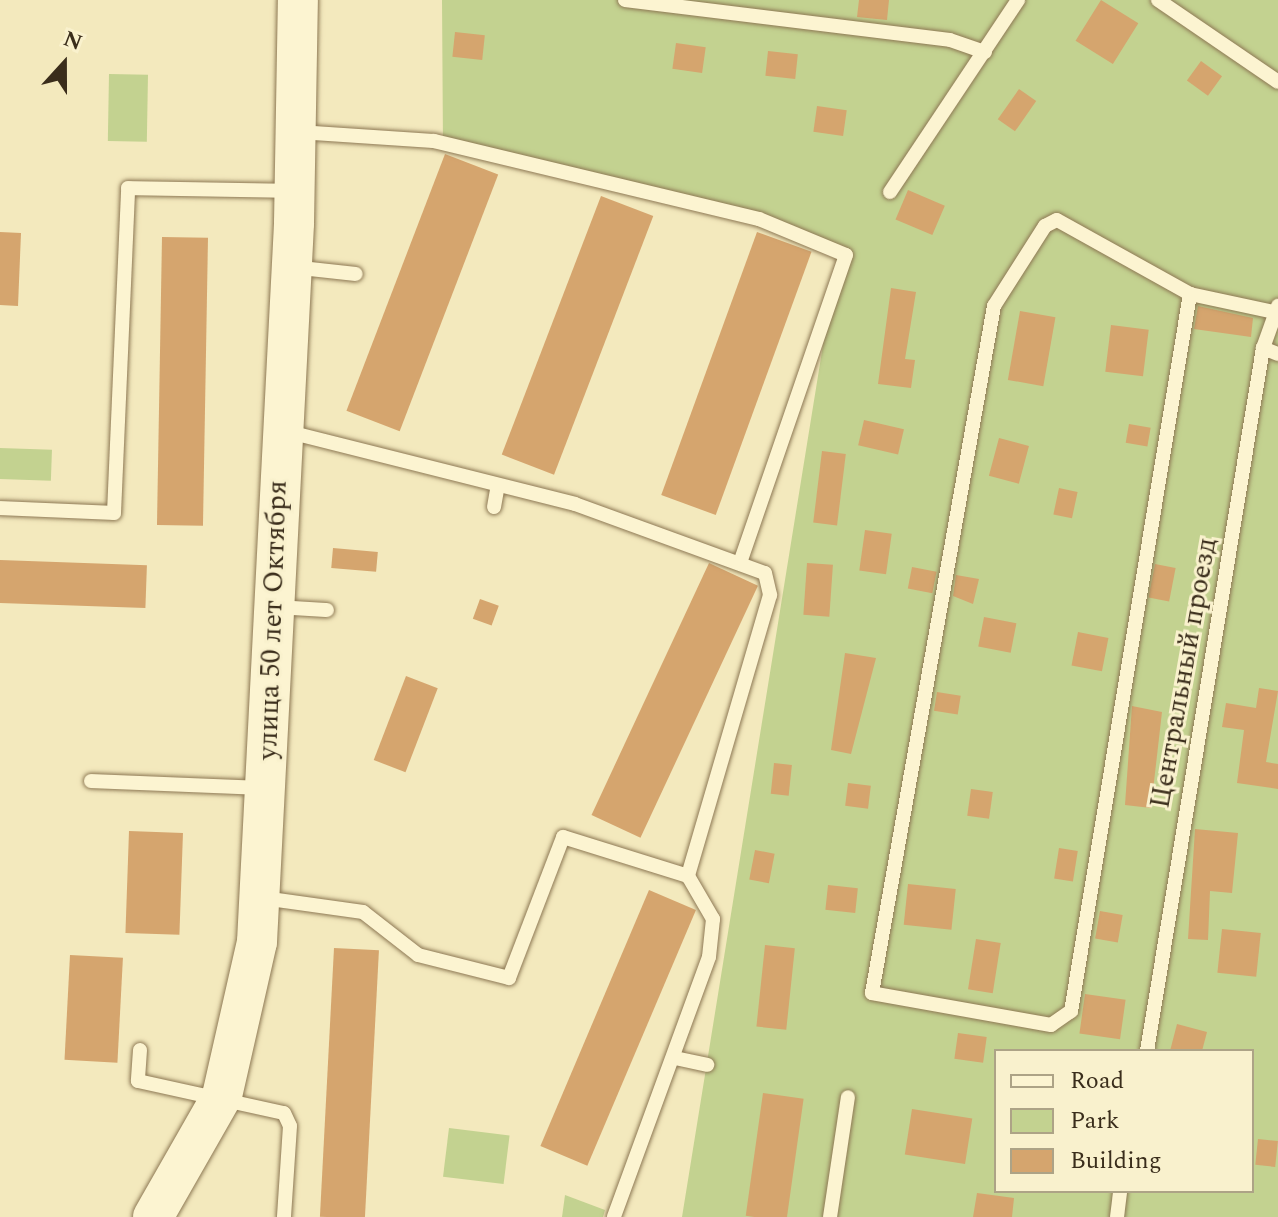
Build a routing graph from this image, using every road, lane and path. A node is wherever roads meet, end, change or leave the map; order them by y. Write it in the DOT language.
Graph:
graph roads {
  1 [pos="298,0"];
  2 [pos="625,0"];
  3 [pos="1018,0"];
  4 [pos="1158,0"];
  5 [pos="985,52"];
  6 [pos="1278,82"];
  7 [pos="298,132"];
  8 [pos="294,192"];
  9 [pos="890,192"];
  10 [pos="292,267"];
  11 [pos="356,274"];
  12 [pos="1190,294"];
  13 [pos="1276,309"];
  14 [pos="1263,348"];
  15 [pos="1278,354"];
  16 [pos="280,430"];
  17 [pos="498,485"];
  18 [pos="494,507"];
  19 [pos="0,508"];
  20 [pos="740,562"];
  21 [pos="273,607"];
  22 [pos="327,610"];
  23 [pos="91,781"];
  24 [pos="266,788"];
  25 [pos="688,876"];
  26 [pos="262,898"];
  27 [pos="1147,1049"];
  28 [pos="140,1050"];
  29 [pos="675,1058"];
  30 [pos="707,1065"];
  31 [pos="222,1096"];
  32 [pos="848,1097"];
  33 [pos="1120,1193"];
  34 [pos="165,1213"];
  35 [pos="284,1217"];
  36 [pos="614,1217"];
  37 [pos="830,1217"];
  38 [pos="1117,1217"];
  1 -- 7 [label="street, улица 50 лет Октября"];
  2 -- 5 [label="lane"];
  3 -- 5 [label="lane"];
  4 -- 6 [label="lane"];
  5 -- 9 [label="lane"];
  7 -- 8 [label="street, улица 50 лет Октября"];
  7 -- 20 [label="lane"];
  8 -- 10 [label="street, улица 50 лет Октября"];
  8 -- 19 [label="lane"];
  10 -- 11 [label="lane"];
  10 -- 16 [label="street, улица 50 лет Октября"];
  12 -- 12 [label="lane"];
  12 -- 13 [label="lane"];
  13 -- 14 [label="lane, Центральный проезд"];
  14 -- 15 [label="lane"];
  14 -- 27 [label="lane, Центральный проезд"];
  16 -- 17 [label="lane"];
  16 -- 21 [label="street, улица 50 лет Октября"];
  17 -- 18 [label="lane"];
  17 -- 20 [label="lane"];
  20 -- 25 [label="lane"];
  21 -- 22 [label="lane"];
  21 -- 24 [label="street, улица 50 лет Октября"];
  23 -- 24 [label="lane"];
  24 -- 26 [label="street, улица 50 лет Октября"];
  25 -- 26 [label="lane"];
  25 -- 29 [label="lane"];
  26 -- 31 [label="street, улица 50 лет Октября"];
  28 -- 31 [label="lane"];
  29 -- 30 [label="lane"];
  29 -- 36 [label="lane"];
  31 -- 34 [label="street, улица 50 лет Октября"];
  31 -- 35 [label="lane"];
  32 -- 37 [label="lane"];
  33 -- 38 [label="lane"];
}
